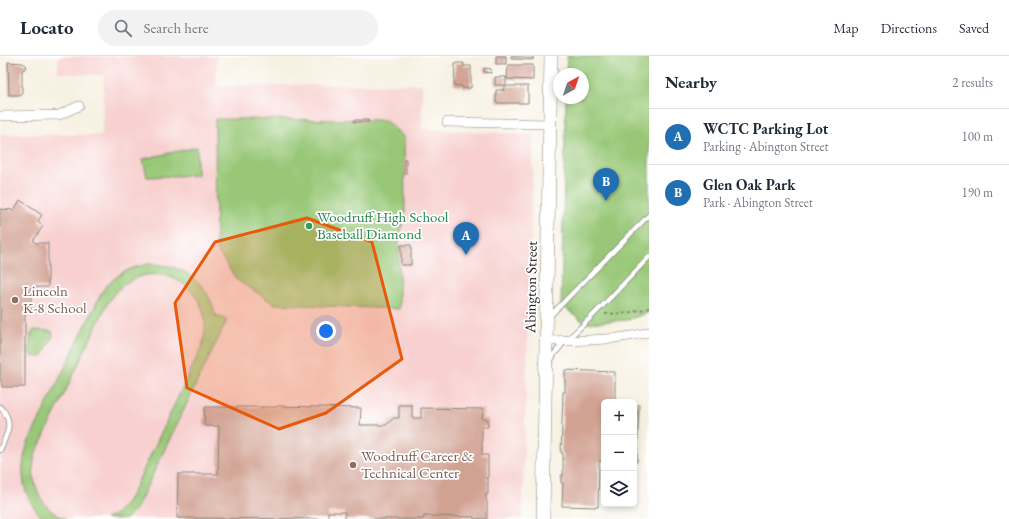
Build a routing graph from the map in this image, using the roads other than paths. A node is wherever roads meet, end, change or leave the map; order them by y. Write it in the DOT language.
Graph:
graph roads {
  1 [pos="551,56"];
  2 [pos="79,106"];
  3 [pos="0,116"];
  4 [pos="447,122"];
  5 [pos="550,124"];
  6 [pos="649,215"];
  7 [pos="649,257"];
  8 [pos="547,319"];
  9 [pos="649,332"];
  10 [pos="566,340"];
  11 [pos="547,341"];
  12 [pos="546,371"];
  13 [pos="0,407"];
  14 [pos="0,450"];
  15 [pos="543,519"];
  1 -- 5 [label="street, Abington Street"];
  2 -- 3 [label="street"];
  4 -- 5 [label="street"];
  5 -- 8 [label="street, Abington Street"];
  6 -- 8 [label="lane"];
  7 -- 10 [label="lane"];
  8 -- 11 [label="street, Abington Street"];
  9 -- 10 [label="street"];
  10 -- 11 [label="street"];
  10 -- 12 [label="lane"];
  11 -- 12 [label="street, Abington Street"];
  12 -- 15 [label="street, Abington Street"];
  13 -- 14 [label="lane"];
}
